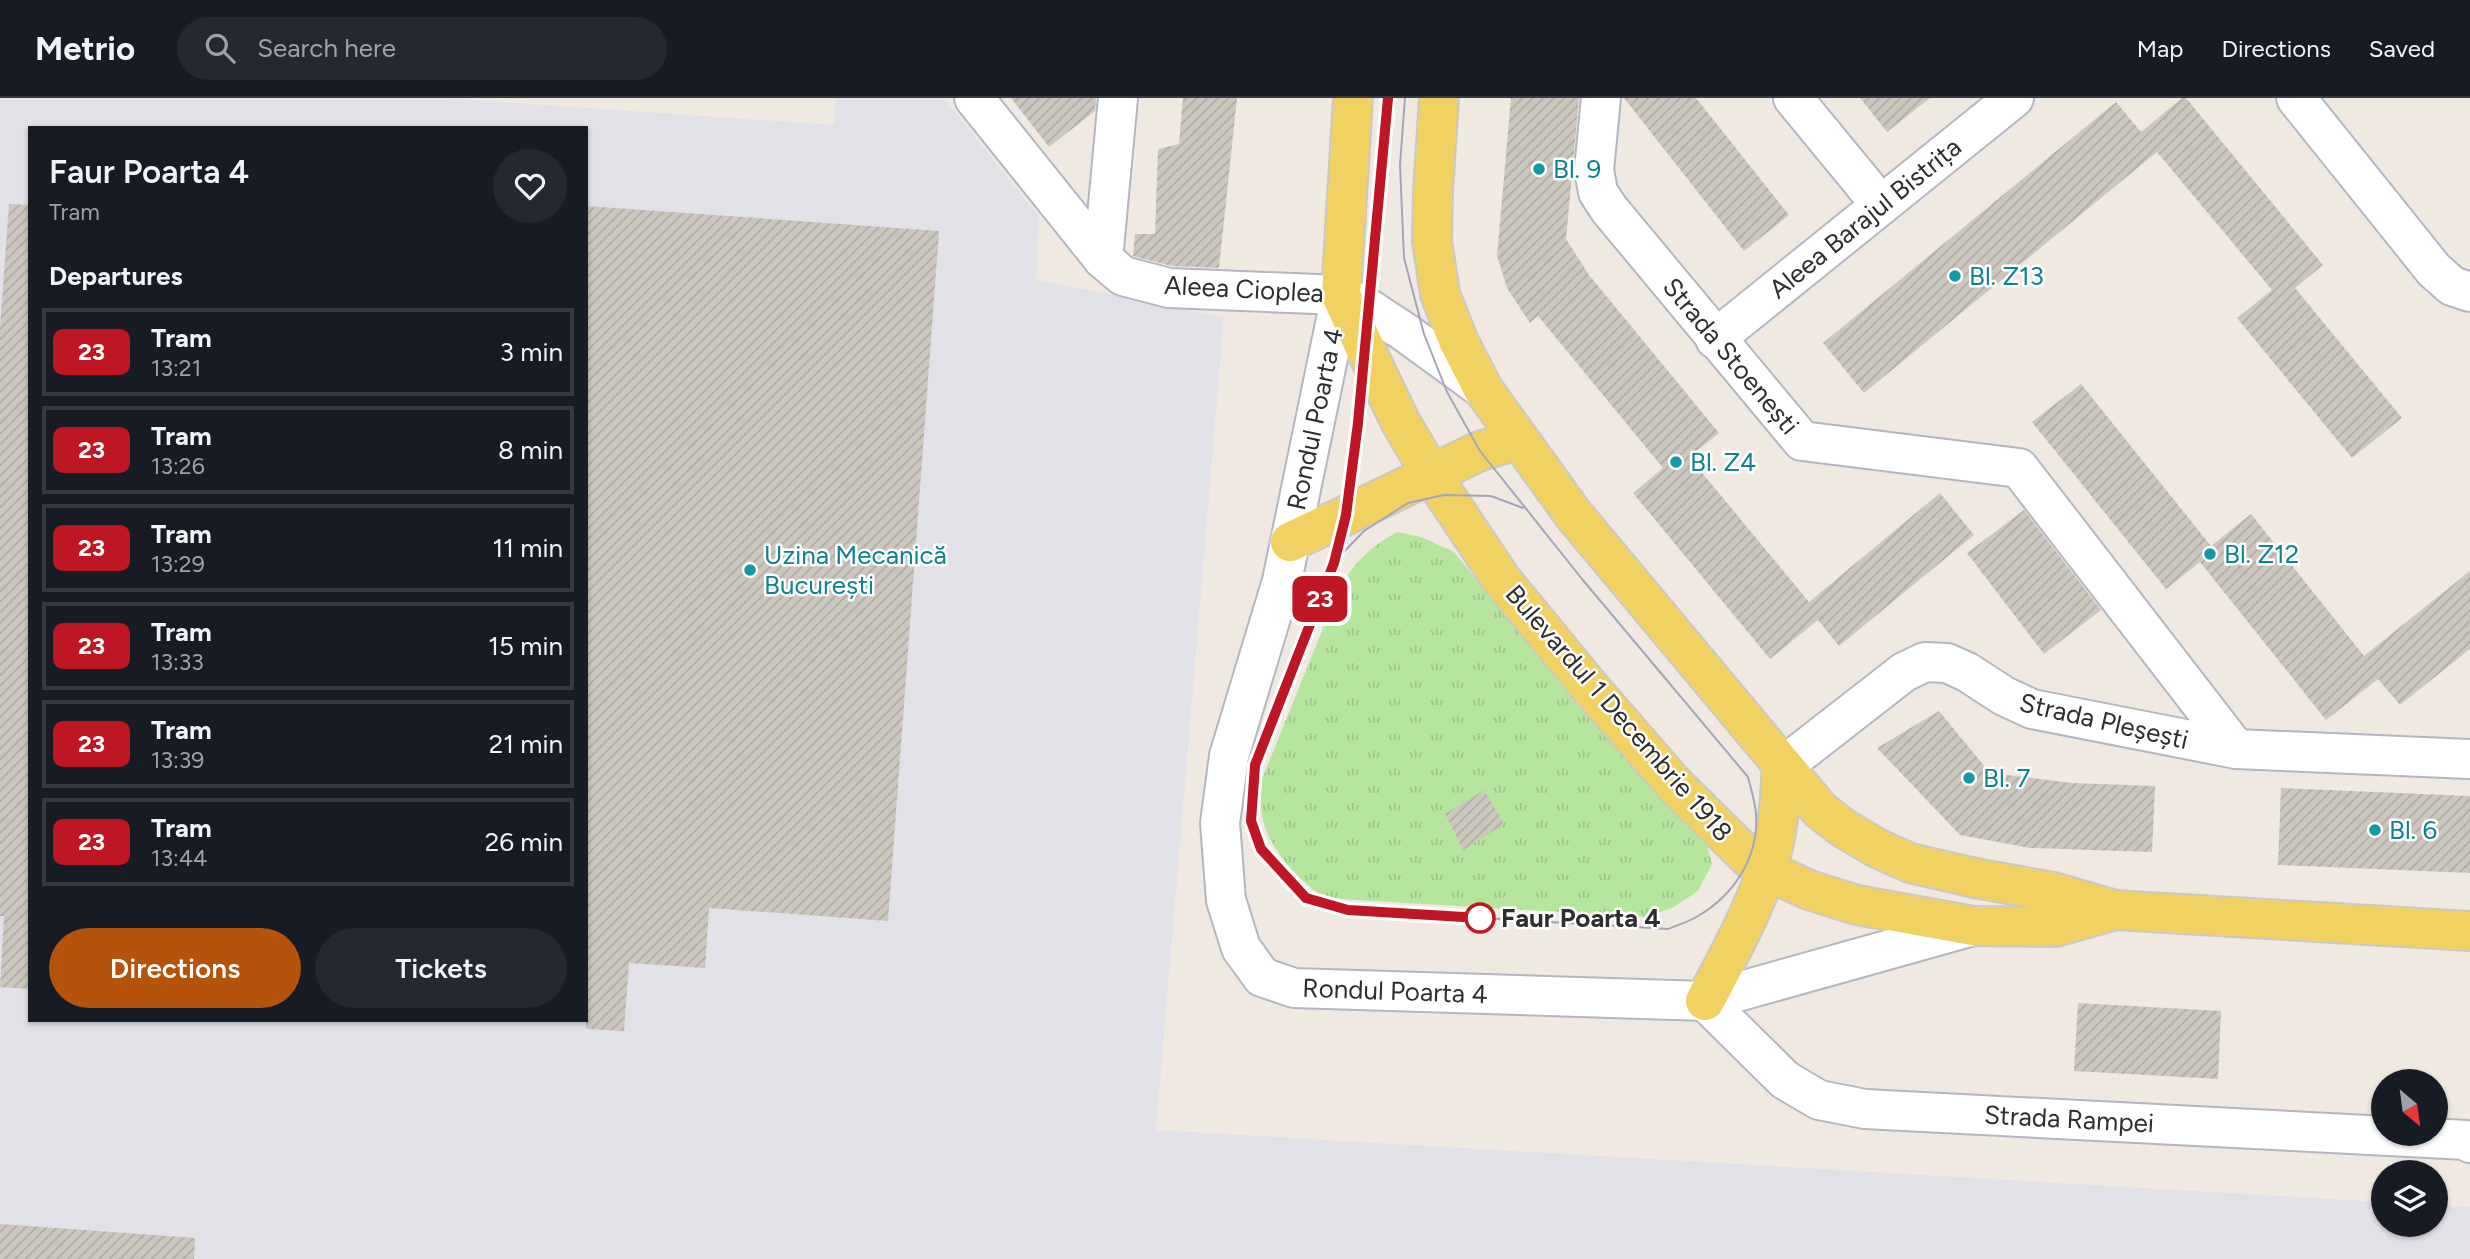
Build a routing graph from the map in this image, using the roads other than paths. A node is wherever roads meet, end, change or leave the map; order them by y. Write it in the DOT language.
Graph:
graph roads {
  1 [pos="974,98"];
  2 [pos="1118,98"];
  3 [pos="1353,98"];
  4 [pos="1439,98"];
  5 [pos="1601,98"];
  6 [pos="1793,98"];
  7 [pos="2014,98"];
  8 [pos="2296,98"];
  9 [pos="1881,205"];
  10 [pos="1103,259"];
  11 [pos="2470,292"];
  12 [pos="1342,295"];
  13 [pos="1715,339"];
  14 [pos="1483,389"];
  15 [pos="1517,440"];
  16 [pos="1431,474"];
  17 [pos="1290,542"];
  18 [pos="2470,730"];
  19 [pos="2236,749"];
  20 [pos="2453,759"];
  21 [pos="1782,768"];
  22 [pos="1766,870"];
  23 [pos="2115,910"];
  24 [pos="1973,926"];
  25 [pos="2470,931"];
  26 [pos="1705,1001"];
  27 [pos="2470,1143"];
  1 -- 10 [label="street, Aleea Cioplea"];
  2 -- 10 [label="street"];
  3 -- 12 [label="main road, Bulevardul 1 Decembrie 1918"];
  4 -- 14 [label="main road, Bulevardul 1 Decembrie 1918"];
  5 -- 13 [label="street, Strada Stoenești"];
  6 -- 9 [label="street"];
  7 -- 9 [label="street, Aleea Barajul Bistrița"];
  8 -- 11 [label="street"];
  9 -- 13 [label="street, Aleea Barajul Bistrița"];
  10 -- 12 [label="street, Aleea Cioplea"];
  12 -- 14 [label="street, Aleea Cioplea"];
  12 -- 16 [label="main road, Bulevardul 1 Decembrie 1918"];
  12 -- 17 [label="street, Rondul Poarta 4"];
  13 -- 19 [label="street, Strada Stoenești"];
  14 -- 15 [label="main road, Bulevardul 1 Decembrie 1918"];
  15 -- 16 [label="main road"];
  15 -- 21 [label="main road, Bulevardul 1 Decembrie 1918"];
  16 -- 17 [label="main road"];
  16 -- 22 [label="main road, Bulevardul 1 Decembrie 1918"];
  17 -- 26 [label="street, Rondul Poarta 4"];
  18 -- 20 [label="street"];
  19 -- 20 [label="street, Strada Pleșești"];
  19 -- 21 [label="street, Strada Pleșești"];
  21 -- 22 [label="main road"];
  21 -- 23 [label="main road, Bulevardul 1 Decembrie 1918"];
  22 -- 24 [label="main road, Bulevardul 1 Decembrie 1918"];
  22 -- 26 [label="main road"];
  23 -- 24 [label="main road, Bulevardul 1 Decembrie 1918"];
  23 -- 25 [label="main road, Bulevardul 1 Decembrie 1918"];
  24 -- 26 [label="street, Rondul Poarta 4"];
  26 -- 27 [label="street, Strada Rampei"];
}
